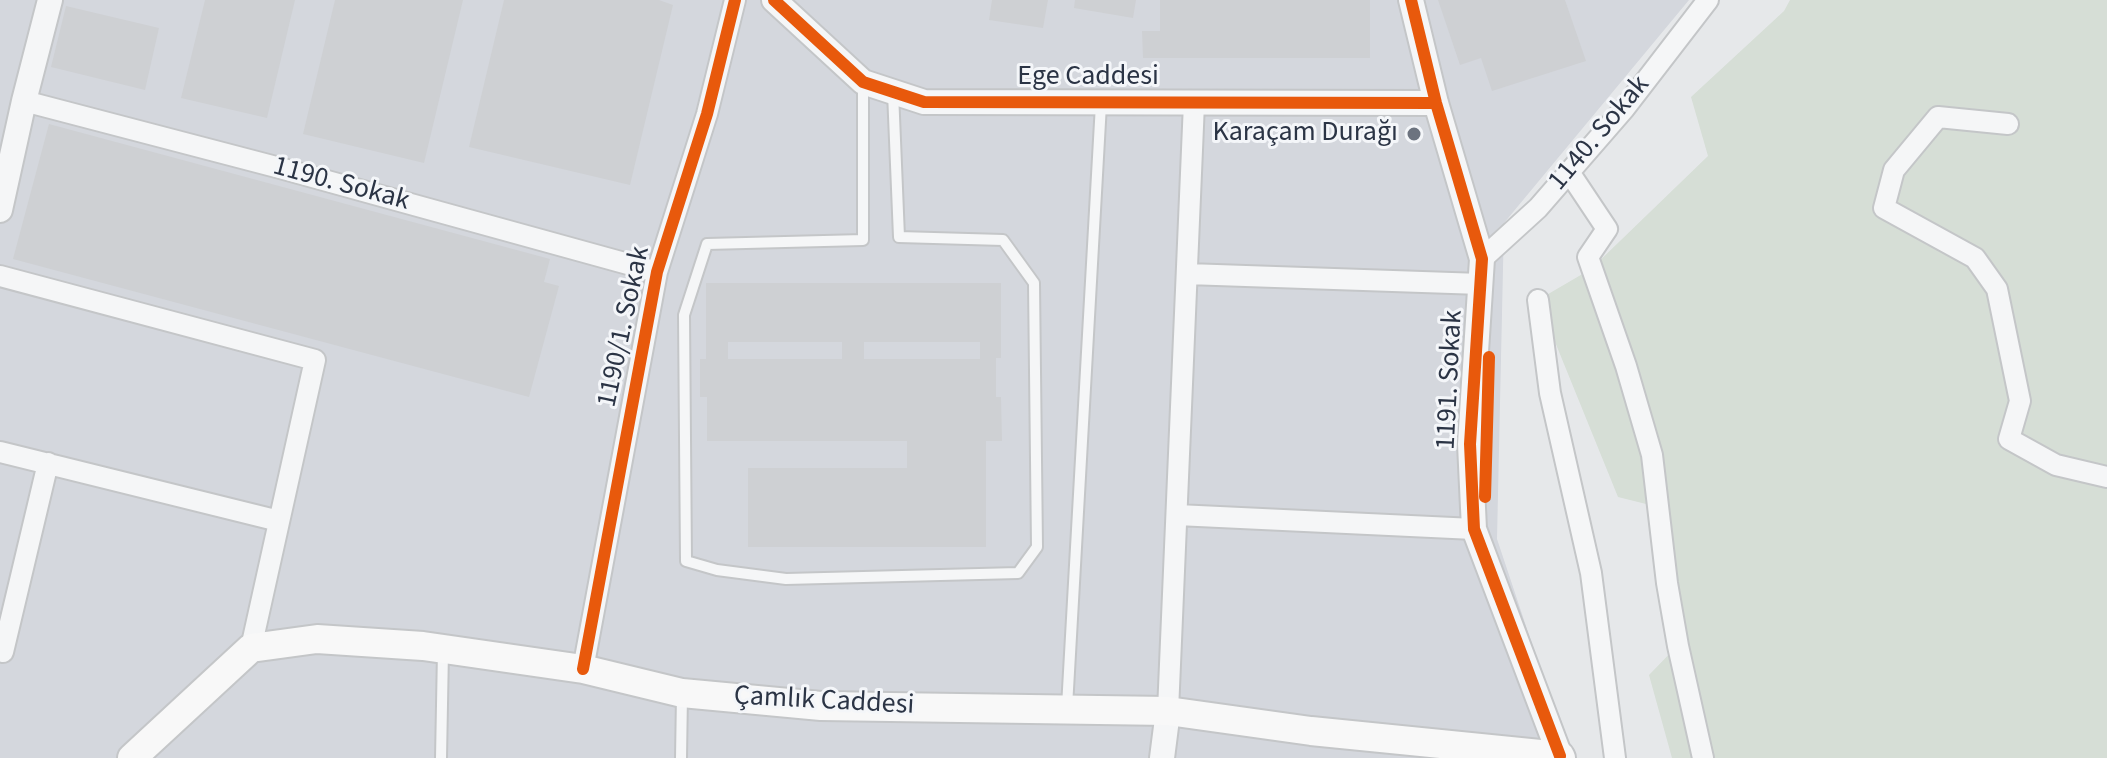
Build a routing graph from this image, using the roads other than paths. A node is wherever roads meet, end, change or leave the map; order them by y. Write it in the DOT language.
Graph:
graph roads {
  1 [pos="50,0"];
  2 [pos="735,0"];
  3 [pos="774,0"];
  4 [pos="1411,0"];
  5 [pos="1708,0"];
  6 [pos="863,82"];
  7 [pos="893,90"];
  8 [pos="24,101"];
  9 [pos="1101,102"];
  10 [pos="1194,103"];
  11 [pos="1436,103"];
  12 [pos="2008,124"];
  13 [pos="1569,172"];
  14 [pos="0,210"];
  15 [pos="1482,259"];
  16 [pos="657,272"];
  17 [pos="1187,274"];
  18 [pos="0,276"];
  19 [pos="1481,284"];
  20 [pos="1538,300"];
  21 [pos="0,452"];
  22 [pos="48,463"];
  23 [pos="2107,477"];
  24 [pos="1177,515"];
  25 [pos="279,521"];
  26 [pos="1474,529"];
  27 [pos="251,648"];
  28 [pos="443,649"];
  29 [pos="3,652"];
  30 [pos="583,669"];
  31 [pos="682,693"];
  32 [pos="1067,709"];
  33 [pos="1168,711"];
  34 [pos="1561,757"];
  35 [pos="132,758"];
  36 [pos="441,758"];
  37 [pos="681,758"];
  38 [pos="1162,758"];
  39 [pos="1615,758"];
  40 [pos="1703,758"];
  1 -- 8 [label="street"];
  2 -- 16 [label="street, 1190/1. Sokak"];
  3 -- 6 [label="street, Ege Caddesi"];
  4 -- 11 [label="street, 1191. Sokak"];
  5 -- 13 [label="street, 1140. Sokak"];
  6 -- 7 [label="street, Ege Caddesi"];
  6 -- 7 [label="lane"];
  7 -- 9 [label="street, Ege Caddesi"];
  8 -- 14 [label="street"];
  8 -- 16 [label="street, 1190. Sokak"];
  9 -- 10 [label="street, Ege Caddesi"];
  9 -- 32 [label="lane"];
  10 -- 11 [label="street, Ege Caddesi"];
  10 -- 17 [label="street"];
  11 -- 15 [label="street, 1191. Sokak"];
  12 -- 23 [label="street"];
  13 -- 15 [label="street, 1140. Sokak"];
  13 -- 40 [label="street"];
  15 -- 19 [label="street, 1191. Sokak"];
  16 -- 30 [label="street, 1190/1. Sokak"];
  17 -- 19 [label="street"];
  17 -- 24 [label="street"];
  18 -- 25 [label="street"];
  19 -- 26 [label="street, 1191. Sokak"];
  20 -- 39 [label="street"];
  21 -- 22 [label="street"];
  22 -- 25 [label="street"];
  22 -- 29 [label="street"];
  24 -- 26 [label="street"];
  24 -- 33 [label="street"];
  25 -- 27 [label="street"];
  26 -- 34 [label="street, 1191. Sokak"];
  27 -- 28 [label="main road, Çamlık Caddesi"];
  27 -- 35 [label="main road"];
  28 -- 30 [label="main road, Çamlık Caddesi"];
  28 -- 36 [label="lane"];
  30 -- 31 [label="main road, Çamlık Caddesi"];
  31 -- 32 [label="main road, Çamlık Caddesi"];
  31 -- 37 [label="lane"];
  32 -- 33 [label="main road, Çamlık Caddesi"];
  33 -- 34 [label="main road, Çamlık Caddesi"];
  33 -- 38 [label="street"];
}
